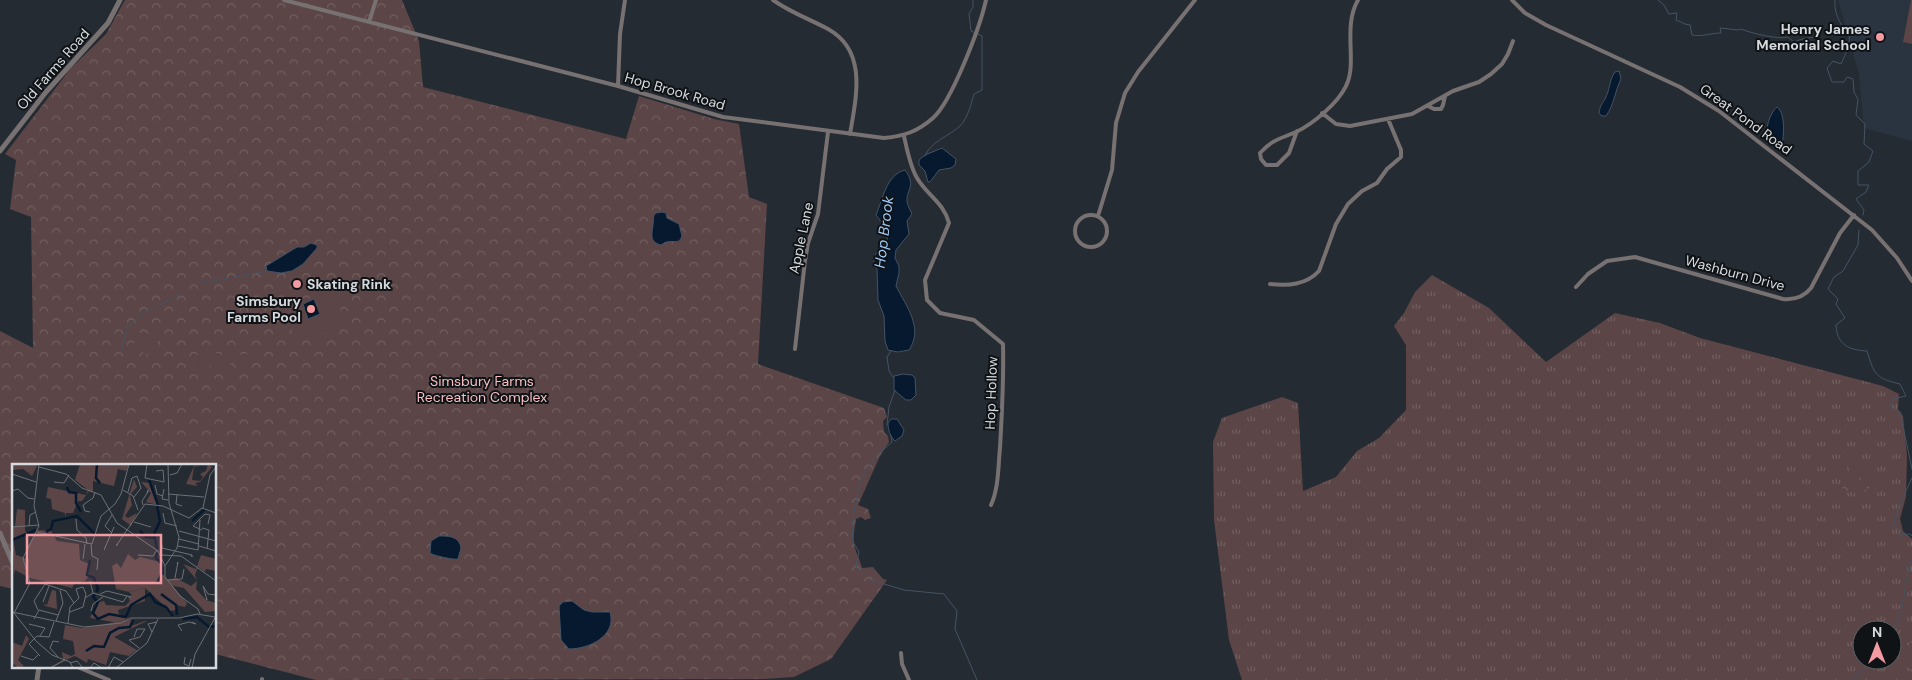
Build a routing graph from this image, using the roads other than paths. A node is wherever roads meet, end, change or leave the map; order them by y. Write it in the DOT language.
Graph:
graph roads {
  1 [pos="120,0"];
  2 [pos="284,0"];
  3 [pos="376,0"];
  4 [pos="625,0"];
  5 [pos="773,0"];
  6 [pos="986,0"];
  7 [pos="1195,0"];
  8 [pos="1358,0"];
  9 [pos="1512,0"];
  10 [pos="369,22"];
  11 [pos="1513,41"];
  12 [pos="618,86"];
  13 [pos="1445,96"];
  14 [pos="1428,106"];
  15 [pos="1322,113"];
  16 [pos="1388,119"];
  17 [pos="1297,131"];
  18 [pos="828,132"];
  19 [pos="850,134"];
  20 [pos="904,136"];
  21 [pos="0,151"];
  22 [pos="1854,215"];
  23 [pos="1098,216"];
  24 [pos="1912,281"];
  25 [pos="1270,284"];
  26 [pos="1576,287"];
  27 [pos="794,349"];
  28 [pos="991,505"];
  29 [pos="0,533"];
  30 [pos="12,561"];
  31 [pos="901,652"];
  32 [pos="80,668"];
  33 [pos="109,680"];
  34 [pos="909,680"];
  1 -- 21 [label="street, Old Farms Road"];
  2 -- 10 [label="street, Hop Brook Road"];
  3 -- 10 [label="street"];
  4 -- 12 [label="street"];
  5 -- 19 [label="street"];
  6 -- 20 [label="street, Hop Brook Road"];
  7 -- 23 [label="street"];
  8 -- 15 [label="street"];
  9 -- 22 [label="street, Great Pond Road"];
  10 -- 12 [label="street, Hop Brook Road"];
  11 -- 13 [label="street"];
  12 -- 18 [label="street, Hop Brook Road"];
  13 -- 14 [label="street"];
  13 -- 14 [label="street"];
  14 -- 16 [label="street"];
  15 -- 16 [label="street"];
  15 -- 17 [label="street"];
  16 -- 25 [label="street"];
  17 -- 17 [label="street"];
  18 -- 19 [label="street, Hop Brook Road"];
  18 -- 27 [label="street, Apple Lane"];
  19 -- 20 [label="street, Hop Brook Road"];
  20 -- 28 [label="street, Hop Hollow"];
  22 -- 24 [label="street, Great Pond Road"];
  22 -- 26 [label="street, Washburn Drive"];
  23 -- 23 [label="street"];
  29 -- 30 [label="street"];
  31 -- 34 [label="street"];
  32 -- 33 [label="street"];
}
